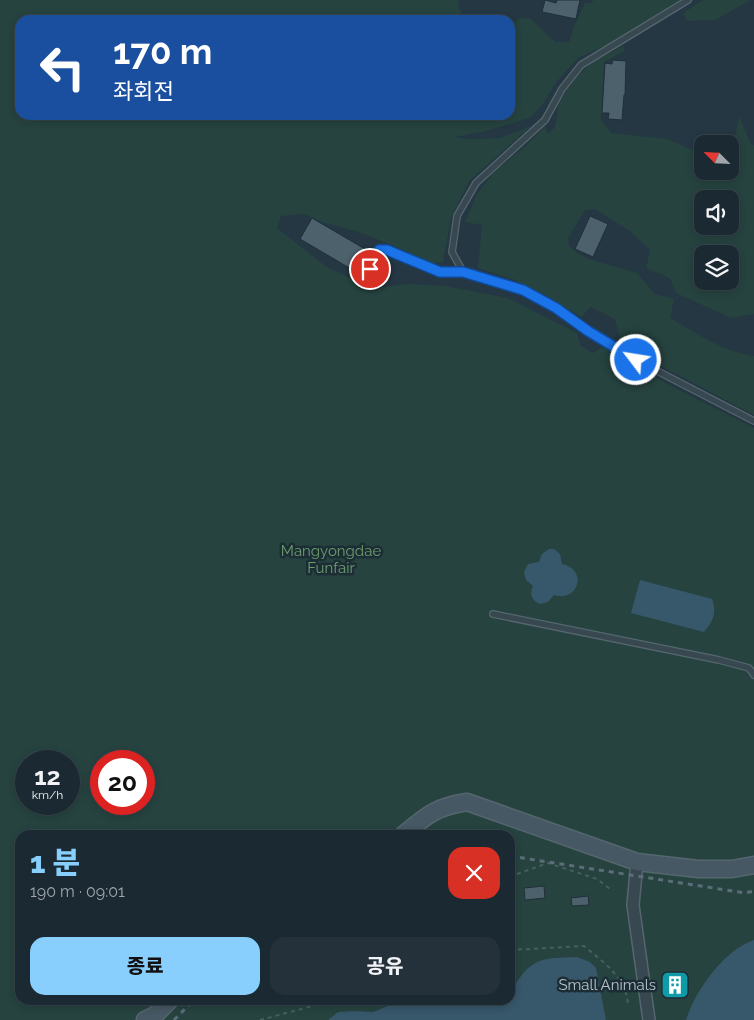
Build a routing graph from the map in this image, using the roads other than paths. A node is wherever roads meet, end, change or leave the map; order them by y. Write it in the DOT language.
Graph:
graph roads {
  1 [pos="688,0"];
  2 [pos="370,269"];
  3 [pos="463,272"];
  4 [pos="754,421"];
  5 [pos="493,614"];
  6 [pos="754,674"];
  7 [pos="409,830"];
  8 [pos="637,862"];
  9 [pos="754,865"];
  10 [pos="165,1005"];
  11 [pos="145,1020"];
  12 [pos="649,1020"];
  1 -- 3 [label="lane"];
  2 -- 3 [label="lane"];
  3 -- 4 [label="lane"];
  5 -- 6 [label="lane"];
  7 -- 8 [label="street"];
  8 -- 9 [label="street"];
  8 -- 12 [label="street"];
  10 -- 11 [label="street"];
}
